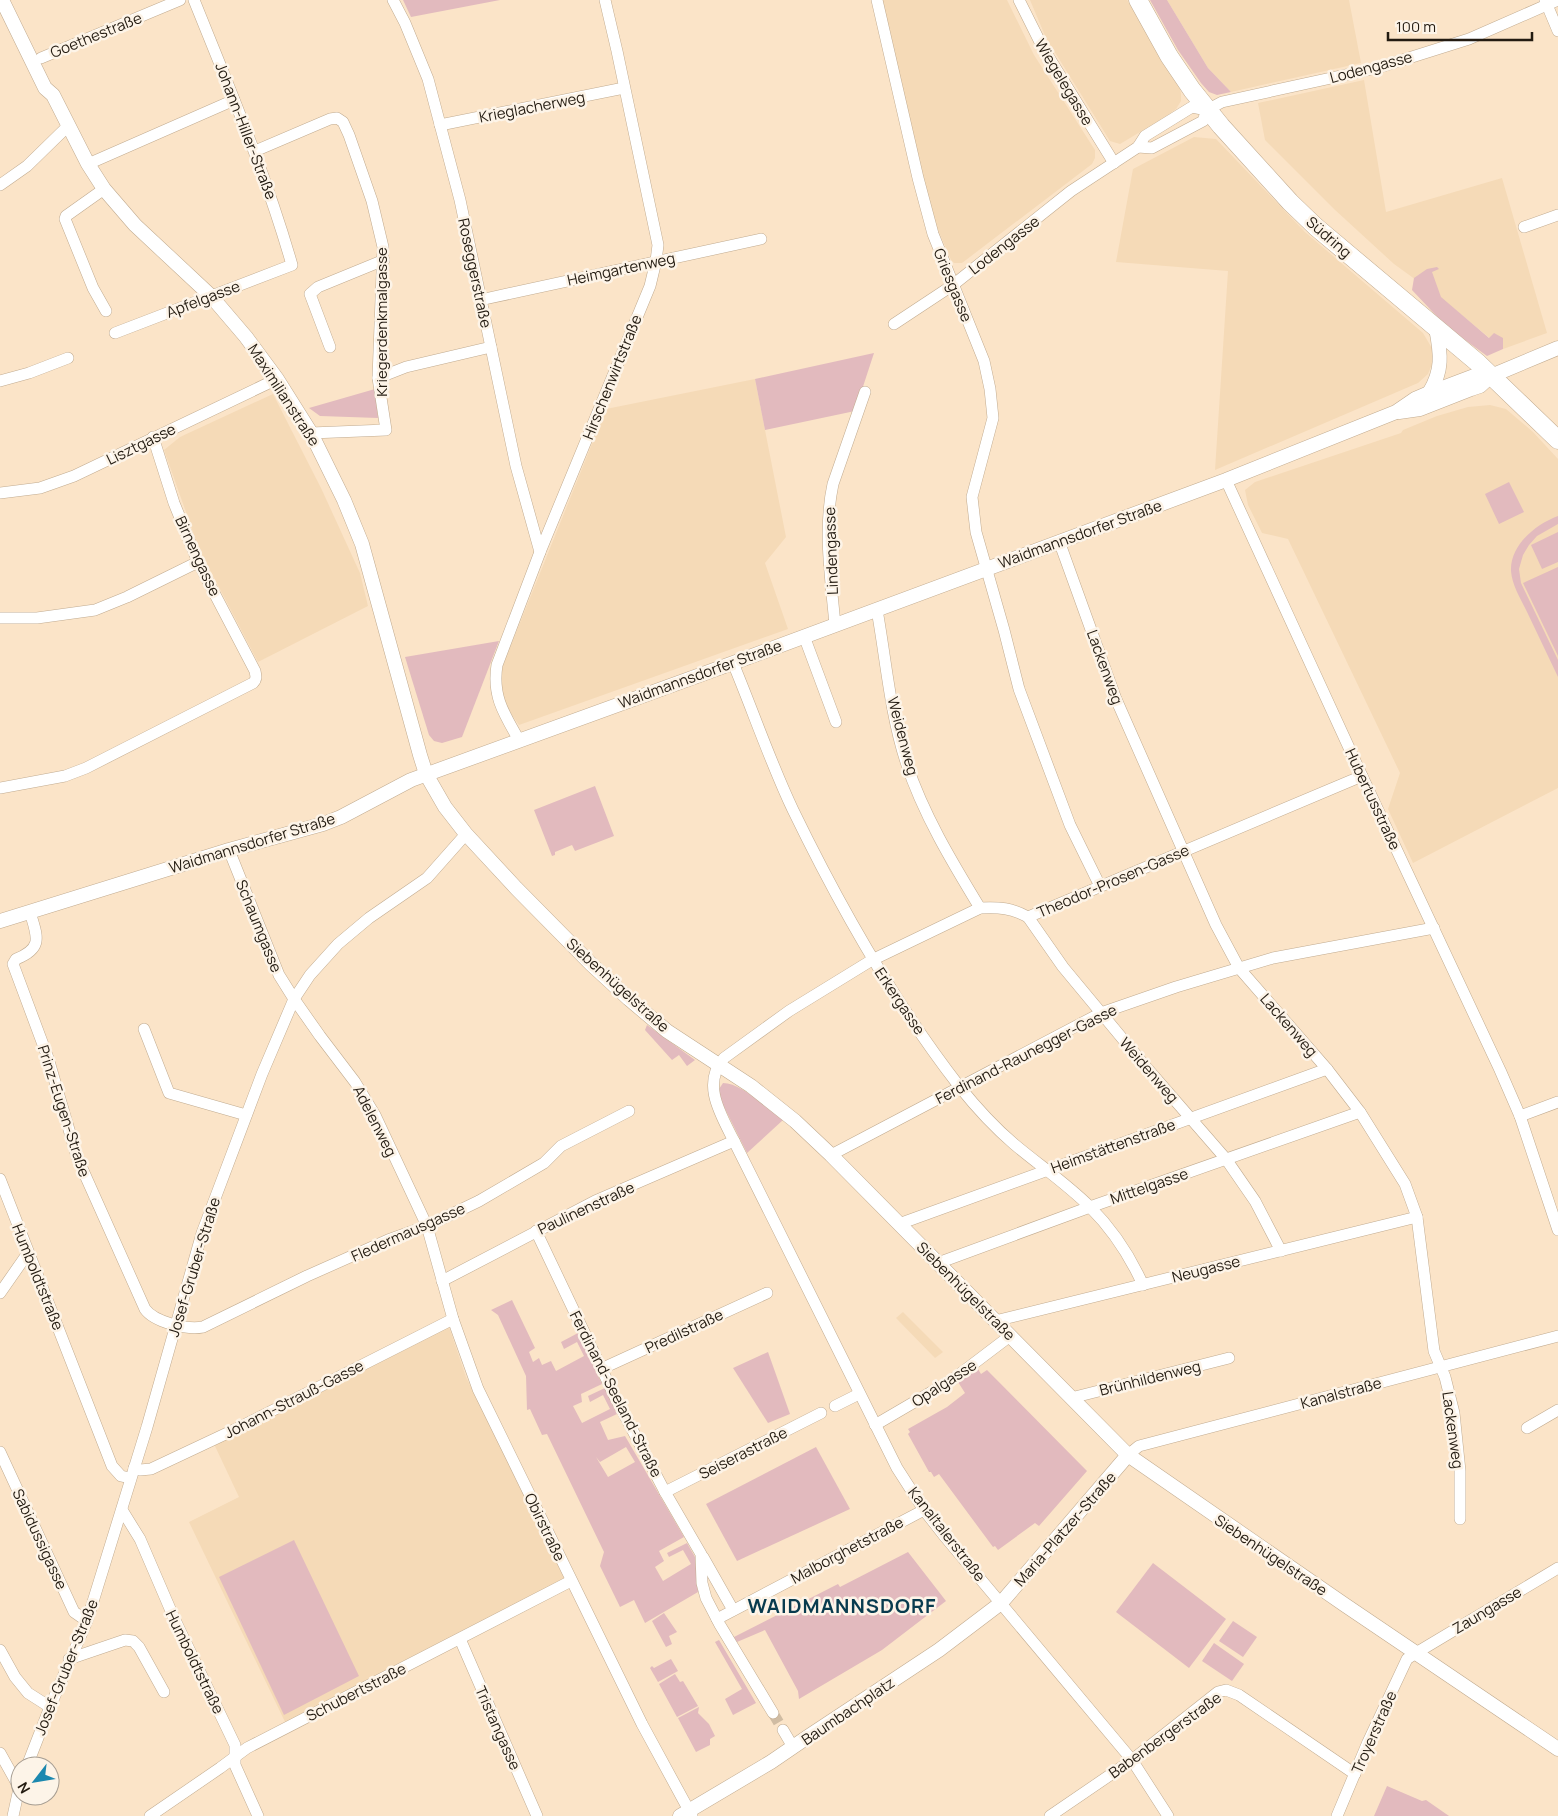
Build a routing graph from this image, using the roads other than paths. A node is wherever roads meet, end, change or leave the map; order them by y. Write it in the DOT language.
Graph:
graph roads {
  1 [pos="2,0"];
  2 [pos="13,0"];
  3 [pos="180,0"];
  4 [pos="194,0"];
  5 [pos="393,0"];
  6 [pos="604,0"];
  7 [pos="877,0"];
  8 [pos="1019,0"];
  9 [pos="1138,0"];
  10 [pos="1558,0"];
  11 [pos="1546,3"];
  12 [pos="1558,31"];
  13 [pos="41,58"];
  14 [pos="624,88"];
  15 [pos="53,95"];
  16 [pos="234,100"];
  17 [pos="1208,110"];
  18 [pos="68,126"];
  19 [pos="440,126"];
  20 [pos="1138,147"];
  21 [pos="255,152"];
  22 [pos="1114,163"];
  23 [pos="88,164"];
  24 [pos="0,185"];
  25 [pos="104,189"];
  26 [pos="1558,215"];
  27 [pos="1524,227"];
  28 [pos="761,239"];
  29 [pos="384,260"];
  30 [pos="656,261"];
  31 [pos="292,265"];
  32 [pos="953,285"];
  33 [pos="211,296"];
  34 [pos="480,300"];
  35 [pos="106,311"];
  36 [pos="894,324"];
  37 [pos="1436,328"];
  38 [pos="116,333"];
  39 [pos="330,347"];
  40 [pos="491,347"];
  41 [pos="1558,348"];
  42 [pos="68,358"];
  43 [pos="1490,376"];
  44 [pos="378,378"];
  45 [pos="277,379"];
  46 [pos="0,381"];
  47 [pos="864,392"];
  48 [pos="1429,394"];
  49 [pos="1396,412"];
  50 [pos="312,433"];
  51 [pos="153,437"];
  52 [pos="1558,440"];
  53 [pos="1226,480"];
  54 [pos="0,493"];
  55 [pos="1059,541"];
  56 [pos="540,552"];
  57 [pos="198,562"];
  58 [pos="987,569"];
  59 [pos="877,610"];
  60 [pos="0,618"];
  61 [pos="835,625"];
  62 [pos="804,636"];
  63 [pos="733,663"];
  64 [pos="836,722"];
  65 [pos="519,740"];
  66 [pos="426,774"];
  67 [pos="1362,776"];
  68 [pos="0,788"];
  69 [pos="466,834"];
  70 [pos="229,850"];
  71 [pos="1183,852"];
  72 [pos="1100,886"];
  73 [pos="980,908"];
  74 [pos="30,912"];
  75 [pos="1028,917"];
  76 [pos="0,921"];
  77 [pos="1434,928"];
  78 [pos="872,960"];
  79 [pos="1239,968"];
  80 [pos="294,1000"];
  81 [pos="1101,1013"];
  82 [pos="144,1028"];
  83 [pos="718,1065"];
  84 [pos="1327,1069"];
  85 [pos="960,1087"];
  86 [pos="1558,1102"];
  87 [pos="629,1111"];
  88 [pos="1360,1112"];
  89 [pos="246,1115"];
  90 [pos="1520,1116"];
  91 [pos="1191,1118"];
  92 [pos="734,1141"];
  93 [pos="831,1155"];
  94 [pos="1226,1159"];
  95 [pos="1047,1170"];
  96 [pos="0,1179"];
  97 [pos="1090,1207"];
  98 [pos="1417,1218"];
  99 [pos="899,1224"];
  100 [pos="427,1226"];
  101 [pos="1558,1230"];
  102 [pos="536,1231"];
  103 [pos="1281,1251"];
  104 [pos="28,1252"];
  105 [pos="938,1262"];
  106 [pos="442,1281"];
  107 [pos="1143,1285"];
  108 [pos="0,1293"];
  109 [pos="767,1293"];
  110 [pos="452,1319"];
  111 [pos="995,1321"];
  112 [pos="176,1325"];
  113 [pos="1010,1336"];
  114 [pos="1558,1336"];
  115 [pos="1229,1358"];
  116 [pos="1440,1366"];
  117 [pos="601,1369"];
  118 [pos="859,1394"];
  119 [pos="1071,1398"];
  120 [pos="834,1406"];
  121 [pos="1558,1410"];
  122 [pos="821,1413"];
  123 [pos="875,1425"];
  124 [pos="1527,1428"];
  125 [pos="0,1452"];
  126 [pos="1128,1455"];
  127 [pos="132,1473"];
  128 [pos="665,1492"];
  129 [pos="122,1510"];
  130 [pos="924,1510"];
  131 [pos="1460,1518"];
  132 [pos="701,1554"];
  133 [pos="1558,1568"];
  134 [pos="571,1581"];
  135 [pos="1001,1603"];
  136 [pos="733,1610"];
  137 [pos="717,1619"];
  138 [pos="87,1621"];
  139 [pos="460,1639"];
  140 [pos="0,1650"];
  141 [pos="1416,1652"];
  142 [pos="69,1660"];
  143 [pos="164,1692"];
  144 [pos="50,1707"];
  145 [pos="773,1714"];
  146 [pos="783,1730"];
  147 [pos="793,1747"];
  148 [pos="1558,1749"];
  149 [pos="0,1753"];
  150 [pos="31,1756"];
  151 [pos="235,1756"];
  152 [pos="1132,1760"];
  153 [pos="10,1770"];
  154 [pos="1355,1774"];
  155 [pos="687,1814"];
  156 [pos="150,1816"];
  157 [pos="258,1816"];
  158 [pos="537,1816"];
  159 [pos="1050,1816"];
  160 [pos="1168,1816"];
  161 [pos="1337,1816"];
  1 -- 15 [label="street, Maximilianstraße"];
  2 -- 13 [label="street, Maximilianstraße"];
  3 -- 13 [label="street, Goethestraße"];
  4 -- 16 [label="street, Johann-Hiller-Straße"];
  5 -- 19 [label="street, Roseggerstraße"];
  6 -- 14 [label="street, Hirschenwirtstraße"];
  7 -- 32 [label="street, Griesgasse"];
  8 -- 22 [label="street, Wiegelegasse"];
  9 -- 17 [label="main road, Südring"];
  10 -- 11 [label="street, Lodengasse"];
  11 -- 12 [label="street"];
  11 -- 17 [label="street, Lodengasse"];
  13 -- 15 [label="street, Maximilianstraße"];
  14 -- 19 [label="street, Krieglacherweg"];
  14 -- 30 [label="street, Hirschenwirtstraße"];
  15 -- 18 [label="street, Maximilianstraße"];
  16 -- 21 [label="street, Johann-Hiller-Straße"];
  16 -- 23 [label="street"];
  17 -- 20 [label="street, Lodengasse"];
  17 -- 20 [label="street, Lodengasse"];
  17 -- 37 [label="main road, Südring"];
  18 -- 23 [label="street, Maximilianstraße"];
  18 -- 24 [label="street"];
  19 -- 34 [label="street, Roseggerstraße"];
  20 -- 22 [label="street, Lodengasse"];
  21 -- 29 [label="street, Kriegerdenkmalgasse"];
  21 -- 31 [label="street, Johann-Hiller-Straße"];
  22 -- 32 [label="street, Lodengasse"];
  23 -- 25 [label="street, Maximilianstraße"];
  25 -- 33 [label="street, Maximilianstraße"];
  25 -- 35 [label="street"];
  26 -- 27 [label="street"];
  28 -- 30 [label="street, Heimgartenweg"];
  29 -- 39 [label="street"];
  29 -- 44 [label="street, Kriegerdenkmalgasse"];
  30 -- 34 [label="street, Heimgartenweg"];
  30 -- 56 [label="street, Hirschenwirtstraße"];
  31 -- 33 [label="street, Apfelgasse"];
  32 -- 36 [label="street, Lodengasse"];
  32 -- 58 [label="street, Griesgasse"];
  33 -- 38 [label="street, Apfelgasse"];
  33 -- 45 [label="street, Maximilianstraße"];
  34 -- 40 [label="street, Roseggerstraße"];
  37 -- 43 [label="main road, Südring"];
  37 -- 48 [label="street"];
  40 -- 44 [label="street"];
  40 -- 56 [label="street, Roseggerstraße"];
  41 -- 43 [label="street, Waidmannsdorfer Straße"];
  42 -- 46 [label="street"];
  43 -- 48 [label="street, Waidmannsdorfer Straße"];
  43 -- 49 [label="street, Waidmannsdorfer Straße"];
  43 -- 52 [label="main road, Südring"];
  44 -- 50 [label="street, Kriegerdenkmalgasse"];
  45 -- 50 [label="street, Maximilianstraße"];
  45 -- 51 [label="street, Lisztgasse"];
  47 -- 61 [label="street, Lindengasse"];
  48 -- 49 [label="street, Waidmannsdorfer Straße"];
  49 -- 53 [label="street, Waidmannsdorfer Straße"];
  50 -- 66 [label="street, Maximilianstraße"];
  51 -- 54 [label="street, Lisztgasse"];
  51 -- 57 [label="street, Birnengasse"];
  53 -- 55 [label="street, Waidmannsdorfer Straße"];
  53 -- 67 [label="street, Hubertusstraße"];
  55 -- 58 [label="street, Waidmannsdorfer Straße"];
  55 -- 71 [label="street, Lackenweg"];
  56 -- 65 [label="street, Hirschenwirtstraße"];
  57 -- 60 [label="street"];
  57 -- 68 [label="street, Birnengasse"];
  58 -- 59 [label="street, Waidmannsdorfer Straße"];
  58 -- 72 [label="street, Griesgasse"];
  59 -- 61 [label="street, Waidmannsdorfer Straße"];
  59 -- 73 [label="street, Weidenweg"];
  61 -- 62 [label="street, Waidmannsdorfer Straße"];
  62 -- 63 [label="street, Waidmannsdorfer Straße"];
  62 -- 64 [label="street"];
  63 -- 65 [label="street, Waidmannsdorfer Straße"];
  63 -- 78 [label="street, Erkergasse"];
  65 -- 66 [label="street, Waidmannsdorfer Straße"];
  66 -- 69 [label="street, Siebenhügelstraße"];
  66 -- 70 [label="street, Waidmannsdorfer Straße"];
  67 -- 71 [label="street, Theodor-Prosen-Gasse"];
  67 -- 77 [label="street, Hubertusstraße"];
  69 -- 80 [label="street, Josef-Gruber-Straße"];
  69 -- 83 [label="street, Siebenhügelstraße"];
  70 -- 74 [label="street, Waidmannsdorfer Straße"];
  70 -- 80 [label="street, Schaumgasse"];
  71 -- 72 [label="street, Theodor-Prosen-Gasse"];
  71 -- 79 [label="street, Lackenweg"];
  72 -- 75 [label="street, Theodor-Prosen-Gasse"];
  73 -- 75 [label="street, Theodor-Prosen-Gasse"];
  73 -- 78 [label="street, Theodor-Prosen-Gasse"];
  74 -- 76 [label="street, Waidmannsdorfer Straße"];
  74 -- 112 [label="street, Prinz-Eugen-Straße"];
  75 -- 81 [label="street, Weidenweg"];
  77 -- 79 [label="street, Ferdinand-Raunegger-Gasse"];
  77 -- 90 [label="street, Hubertusstraße"];
  78 -- 83 [label="street, Theodor-Prosen-Gasse"];
  78 -- 85 [label="street, Erkergasse"];
  79 -- 81 [label="street, Ferdinand-Raunegger-Gasse"];
  79 -- 84 [label="street, Lackenweg"];
  80 -- 89 [label="street, Josef-Gruber-Straße"];
  80 -- 100 [label="street, Adelenweg"];
  81 -- 85 [label="street, Ferdinand-Raunegger-Gasse"];
  81 -- 91 [label="street, Weidenweg"];
  82 -- 89 [label="street"];
  83 -- 92 [label="street, Kanaltalerstraße"];
  83 -- 93 [label="street, Siebenhügelstraße"];
  84 -- 88 [label="street, Lackenweg"];
  84 -- 91 [label="street, Heimstättenstraße"];
  85 -- 93 [label="street, Ferdinand-Raunegger-Gasse"];
  85 -- 95 [label="street, Erkergasse"];
  86 -- 90 [label="street"];
  87 -- 100 [label="street, Fledermausgasse"];
  88 -- 94 [label="street, Mittelgasse"];
  88 -- 98 [label="street, Lackenweg"];
  89 -- 112 [label="street, Josef-Gruber-Straße"];
  90 -- 101 [label="street, Hubertusstraße"];
  91 -- 94 [label="street, Weidenweg"];
  91 -- 95 [label="street, Heimstättenstraße"];
  92 -- 102 [label="street, Paulinenstraße"];
  92 -- 118 [label="street, Kanaltalerstraße"];
  93 -- 99 [label="street, Siebenhügelstraße"];
  94 -- 97 [label="street, Mittelgasse"];
  94 -- 103 [label="street, Weidenweg"];
  95 -- 97 [label="street, Erkergasse"];
  95 -- 99 [label="street, Heimstättenstraße"];
  96 -- 104 [label="street, Humboldtstraße"];
  97 -- 105 [label="street, Mittelgasse"];
  97 -- 107 [label="street, Erkergasse"];
  98 -- 103 [label="street, Neugasse"];
  98 -- 116 [label="street, Lackenweg"];
  99 -- 105 [label="street, Siebenhügelstraße"];
  100 -- 106 [label="street, Obirstraße"];
  100 -- 112 [label="street, Fledermausgasse"];
  102 -- 106 [label="street, Paulinenstraße"];
  102 -- 117 [label="street, Ferdinand-Seeland-Straße"];
  103 -- 107 [label="street, Neugasse"];
  104 -- 108 [label="street"];
  104 -- 127 [label="street, Humboldtstraße"];
  105 -- 111 [label="street, Siebenhügelstraße"];
  106 -- 110 [label="street, Obirstraße"];
  107 -- 111 [label="street, Neugasse"];
  109 -- 117 [label="street, Predilstraße"];
  110 -- 127 [label="street, Johann-Strauß-Gasse"];
  110 -- 134 [label="street, Obirstraße"];
  111 -- 113 [label="street, Siebenhügelstraße"];
  112 -- 127 [label="street, Josef-Gruber-Straße"];
  113 -- 119 [label="street, Siebenhügelstraße"];
  113 -- 123 [label="street, Opalgasse"];
  114 -- 116 [label="street, Kanalstraße"];
  115 -- 119 [label="street, Brünhildenweg"];
  116 -- 126 [label="street, Kanalstraße"];
  116 -- 131 [label="street, Lackenweg"];
  117 -- 128 [label="street, Ferdinand-Seeland-Straße"];
  118 -- 120 [label="street"];
  118 -- 123 [label="street, Kanaltalerstraße"];
  119 -- 126 [label="street, Siebenhügelstraße"];
  121 -- 124 [label="street"];
  122 -- 128 [label="street, Seiserastraße"];
  123 -- 130 [label="street, Kanaltalerstraße"];
  125 -- 138 [label="street, Sabidussigasse"];
  126 -- 135 [label="street, Maria-Platzer-Straße"];
  126 -- 141 [label="street, Siebenhügelstraße"];
  127 -- 129 [label="street, Josef-Gruber-Straße"];
  128 -- 132 [label="street, Ferdinand-Seeland-Straße"];
  129 -- 138 [label="street, Josef-Gruber-Straße"];
  129 -- 151 [label="street, Humboldtstraße"];
  130 -- 135 [label="street, Kanaltalerstraße"];
  130 -- 136 [label="street, Malborghetstraße"];
  132 -- 136 [label="street, Ferdinand-Seeland-Straße"];
  132 -- 137 [label="street, Ferdinand-Seeland-Straße"];
  133 -- 141 [label="street, Zaungasse"];
  134 -- 139 [label="street, Schubertstraße"];
  134 -- 155 [label="street, Obirstraße"];
  135 -- 147 [label="street, Baumbachplatz"];
  135 -- 152 [label="street, Kanaltalerstraße"];
  136 -- 137 [label="street, Malborghetstraße"];
  137 -- 145 [label="street, Ferdinand-Seeland-Straße"];
  138 -- 142 [label="street, Josef-Gruber-Straße"];
  139 -- 151 [label="street, Schubertstraße"];
  139 -- 158 [label="street, Tristangasse"];
  140 -- 144 [label="street"];
  141 -- 148 [label="street, Siebenhügelstraße"];
  141 -- 154 [label="street, Troyerstraße"];
  142 -- 143 [label="street"];
  142 -- 144 [label="street, Josef-Gruber-Straße"];
  144 -- 150 [label="street, Josef-Gruber-Straße"];
  146 -- 147 [label="street"];
  147 -- 155 [label="street, Baumbachplatz"];
  149 -- 153 [label="street"];
  151 -- 156 [label="street, Schubertstraße"];
  151 -- 157 [label="street, Humboldtstraße"];
  152 -- 154 [label="street, Babenbergerstraße"];
  152 -- 159 [label="street, Babenbergerstraße"];
  152 -- 160 [label="street, Kanaltalerstraße"];
  154 -- 161 [label="street, Troyerstraße"];
}
